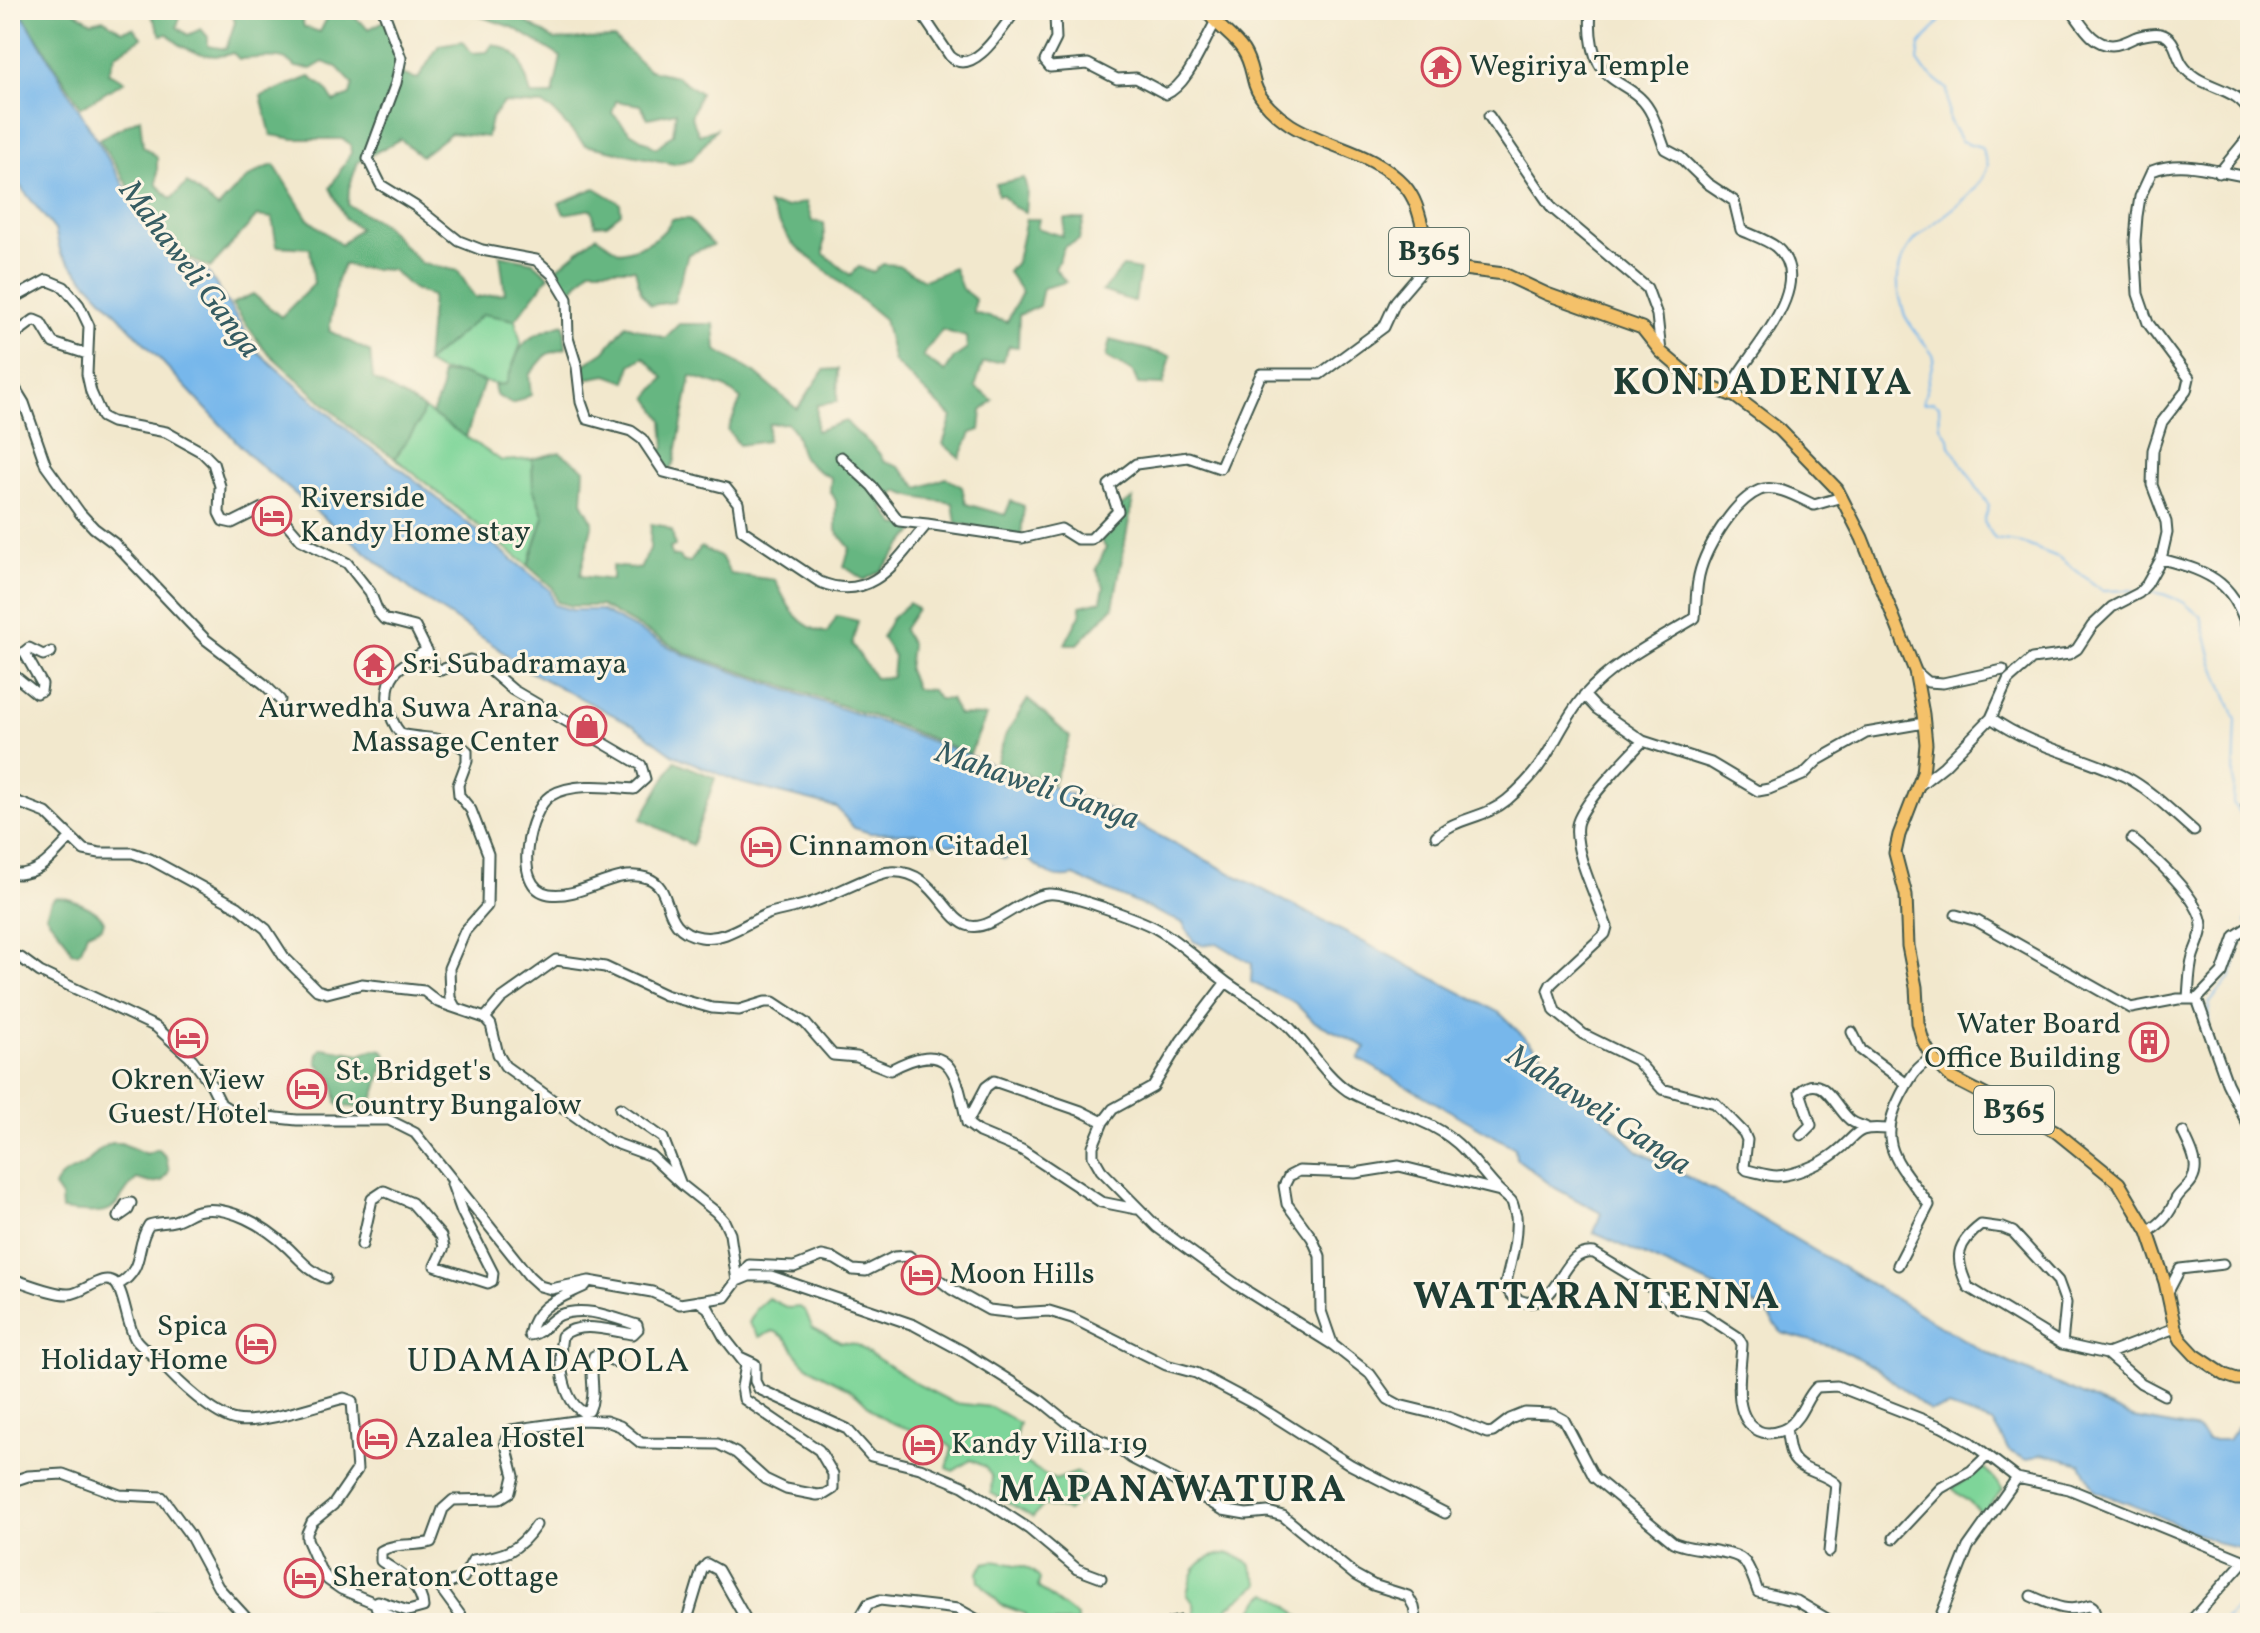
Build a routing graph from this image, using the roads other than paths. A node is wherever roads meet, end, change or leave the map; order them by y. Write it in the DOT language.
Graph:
graph roads {
  1 [pos="383,10"];
  2 [pos="919,10"];
  3 [pos="1016,10"];
  4 [pos="1050,10"];
  5 [pos="1206,10"];
  6 [pos="1591,10"];
  7 [pos="2071,10"];
  8 [pos="1215,23"];
  9 [pos="2250,114"];
  10 [pos="1489,116"];
  11 [pos="2250,135"];
  12 [pos="2219,173"];
  13 [pos="2250,177"];
  14 [pos="1433,258"];
  15 [pos="10,296"];
  16 [pos="10,338"];
  17 [pos="1661,352"];
  18 [pos="87,354"];
  19 [pos="10,380"];
  20 [pos="1736,397"];
  21 [pos="841,457"];
  22 [pos="1842,497"];
  23 [pos="927,524"];
  24 [pos="2161,559"];
  25 [pos="2250,639"];
  26 [pos="427,650"];
  27 [pos="51,652"];
  28 [pos="2003,670"];
  29 [pos="1915,671"];
  30 [pos="10,672"];
  31 [pos="1584,695"];
  32 [pos="280,700"];
  33 [pos="1991,718"];
  34 [pos="1924,723"];
  35 [pos="1643,741"];
  36 [pos="1920,785"];
  37 [pos="10,799"];
  38 [pos="2194,831"];
  39 [pos="1436,836"];
  40 [pos="70,838"];
  41 [pos="2132,839"];
  42 [pos="10,873"];
  43 [pos="1956,915"];
  44 [pos="2250,926"];
  45 [pos="10,955"];
  46 [pos="1226,982"];
  47 [pos="2192,999"];
  48 [pos="455,1007"];
  49 [pos="485,1018"];
  50 [pos="1852,1032"];
  51 [pos="1932,1058"];
  52 [pos="1907,1084"];
  53 [pos="620,1108"];
  54 [pos="1103,1122"];
  55 [pos="967,1123"];
  56 [pos="1865,1127"];
  57 [pos="1888,1129"];
  58 [pos="2250,1129"];
  59 [pos="2183,1132"];
  60 [pos="1801,1135"];
  61 [pos="450,1177"];
  62 [pos="682,1185"];
  63 [pos="1500,1191"];
  64 [pos="1137,1209"];
  65 [pos="2148,1232"];
  66 [pos="362,1245"];
  67 [pos="2223,1264"];
  68 [pos="1898,1265"];
  69 [pos="10,1278"];
  70 [pos="326,1278"];
  71 [pos="589,1281"];
  72 [pos="737,1281"];
  73 [pos="118,1285"];
  74 [pos="2167,1294"];
  75 [pos="698,1301"];
  76 [pos="2175,1328"];
  77 [pos="2062,1344"];
  78 [pos="1333,1345"];
  79 [pos="2107,1354"];
  80 [pos="740,1357"];
  81 [pos="616,1362"];
  82 [pos="2250,1379"];
  83 [pos="2164,1395"];
  84 [pos="1786,1429"];
  85 [pos="1987,1456"];
  86 [pos="2017,1478"];
  87 [pos="10,1482"];
  88 [pos="1445,1513"];
  89 [pos="536,1525"];
  90 [pos="1894,1538"];
  91 [pos="1829,1552"];
  92 [pos="2247,1561"];
  93 [pos="1101,1578"];
  94 [pos="2031,1596"];
  95 [pos="376,1606"];
  96 [pos="251,1623"];
  97 [pos="391,1623"];
  98 [pos="405,1623"];
  99 [pos="466,1623"];
  100 [pos="686,1623"];
  101 [pos="748,1623"];
  102 [pos="857,1623"];
  103 [pos="983,1623"];
  104 [pos="1170,1623"];
  105 [pos="1193,1623"];
  106 [pos="1417,1623"];
  107 [pos="1834,1623"];
  108 [pos="1938,1623"];
  109 [pos="2098,1623"];
  110 [pos="2189,1623"];
  1 -- 23 [label="street"];
  2 -- 3 [label="street"];
  4 -- 8 [label="street"];
  5 -- 8 [label="main road, B365"];
  6 -- 20 [label="street"];
  7 -- 9 [label="street"];
  8 -- 14 [label="main road, B365"];
  10 -- 17 [label="street"];
  11 -- 12 [label="street"];
  12 -- 13 [label="street"];
  12 -- 24 [label="street"];
  14 -- 17 [label="main road, B365"];
  14 -- 23 [label="street"];
  15 -- 18 [label="street"];
  16 -- 18 [label="street"];
  17 -- 20 [label="main road, B365"];
  18 -- 26 [label="street"];
  19 -- 32 [label="street"];
  20 -- 22 [label="main road, B365"];
  21 -- 23 [label="street"];
  22 -- 29 [label="main road, B365"];
  22 -- 31 [label="street"];
  24 -- 25 [label="street"];
  24 -- 33 [label="street"];
  26 -- 46 [label="street"];
  26 -- 48 [label="street"];
  27 -- 30 [label="street"];
  28 -- 29 [label="street"];
  29 -- 34 [label="main road, B365"];
  31 -- 35 [label="street"];
  31 -- 39 [label="street"];
  33 -- 36 [label="street"];
  33 -- 38 [label="street"];
  34 -- 35 [label="street"];
  34 -- 36 [label="main road, B365"];
  35 -- 56 [label="street"];
  36 -- 51 [label="main road, B365"];
  37 -- 40 [label="street"];
  40 -- 42 [label="street"];
  40 -- 48 [label="street"];
  41 -- 47 [label="street"];
  43 -- 47 [label="street"];
  44 -- 47 [label="street"];
  45 -- 61 [label="street"];
  46 -- 54 [label="street"];
  46 -- 63 [label="street"];
  47 -- 58 [label="street"];
  48 -- 49 [label="street"];
  49 -- 55 [label="street"];
  49 -- 62 [label="street"];
  50 -- 52 [label="street"];
  51 -- 52 [label="street"];
  51 -- 65 [label="main road, B365"];
  52 -- 57 [label="street"];
  53 -- 62 [label="street"];
  54 -- 55 [label="street"];
  54 -- 64 [label="street"];
  55 -- 64 [label="street"];
  56 -- 57 [label="street"];
  56 -- 60 [label="street"];
  57 -- 68 [label="street"];
  59 -- 65 [label="street"];
  61 -- 66 [label="street"];
  61 -- 71 [label="street"];
  62 -- 72 [label="street"];
  63 -- 78 [label="street"];
  63 -- 84 [label="street"];
  64 -- 78 [label="street"];
  65 -- 74 [label="main road, B365"];
  67 -- 74 [label="street"];
  69 -- 73 [label="street"];
  70 -- 73 [label="street"];
  71 -- 75 [label="street"];
  71 -- 81 [label="street"];
  72 -- 75 [label="street"];
  72 -- 88 [label="street"];
  72 -- 106 [label="street"];
  73 -- 95 [label="street"];
  74 -- 76 [label="main road, B365"];
  75 -- 80 [label="street"];
  76 -- 79 [label="street"];
  76 -- 82 [label="main road, B365"];
  77 -- 77 [label="street"];
  77 -- 79 [label="street"];
  78 -- 107 [label="street"];
  79 -- 83 [label="street"];
  80 -- 93 [label="street"];
  80 -- 95 [label="street"];
  84 -- 85 [label="street"];
  84 -- 91 [label="street"];
  85 -- 86 [label="street"];
  85 -- 90 [label="street"];
  86 -- 92 [label="street"];
  86 -- 108 [label="street"];
  87 -- 96 [label="street"];
  89 -- 99 [label="street"];
  92 -- 110 [label="street"];
  94 -- 109 [label="street"];
  95 -- 97 [label="street"];
  95 -- 98 [label="street"];
  100 -- 101 [label="street"];
  102 -- 103 [label="street"];
  104 -- 105 [label="street"];
}
